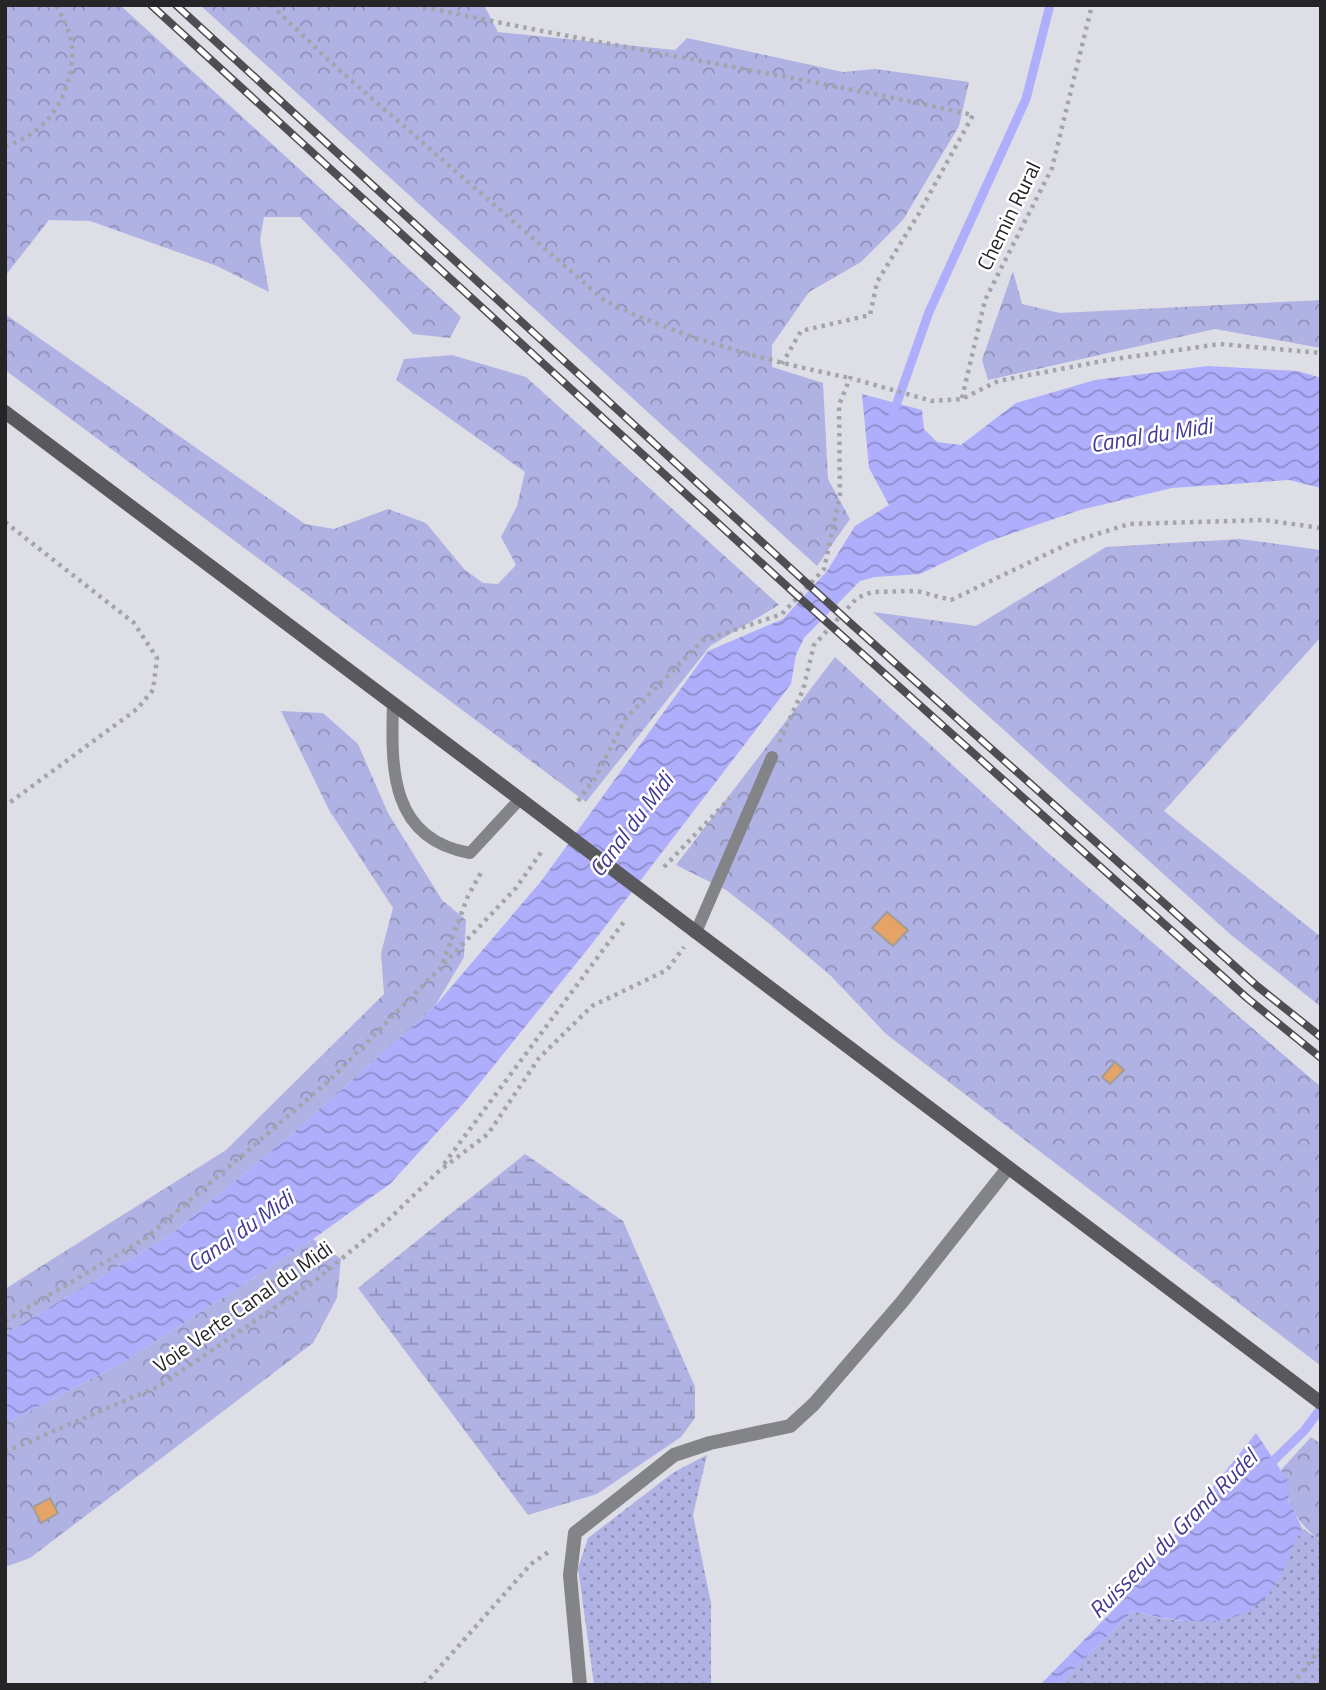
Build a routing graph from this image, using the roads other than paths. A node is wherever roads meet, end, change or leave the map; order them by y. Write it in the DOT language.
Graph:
graph roads {
  1 [pos="5,412"];
  2 [pos="393,704"];
  3 [pos="772,757"];
  4 [pos="520,799"];
  5 [pos="696,932"];
  6 [pos="1007,1168"];
  7 [pos="1321,1403"];
  8 [pos="580,1685"];
  1 -- 2 [label="main road"];
  2 -- 4 [label="main road"];
  2 -- 4 [label="lane"];
  3 -- 5 [label="lane"];
  4 -- 5 [label="main road, bridge"];
  5 -- 6 [label="main road"];
  6 -- 7 [label="main road"];
  6 -- 8 [label="street"];
}
